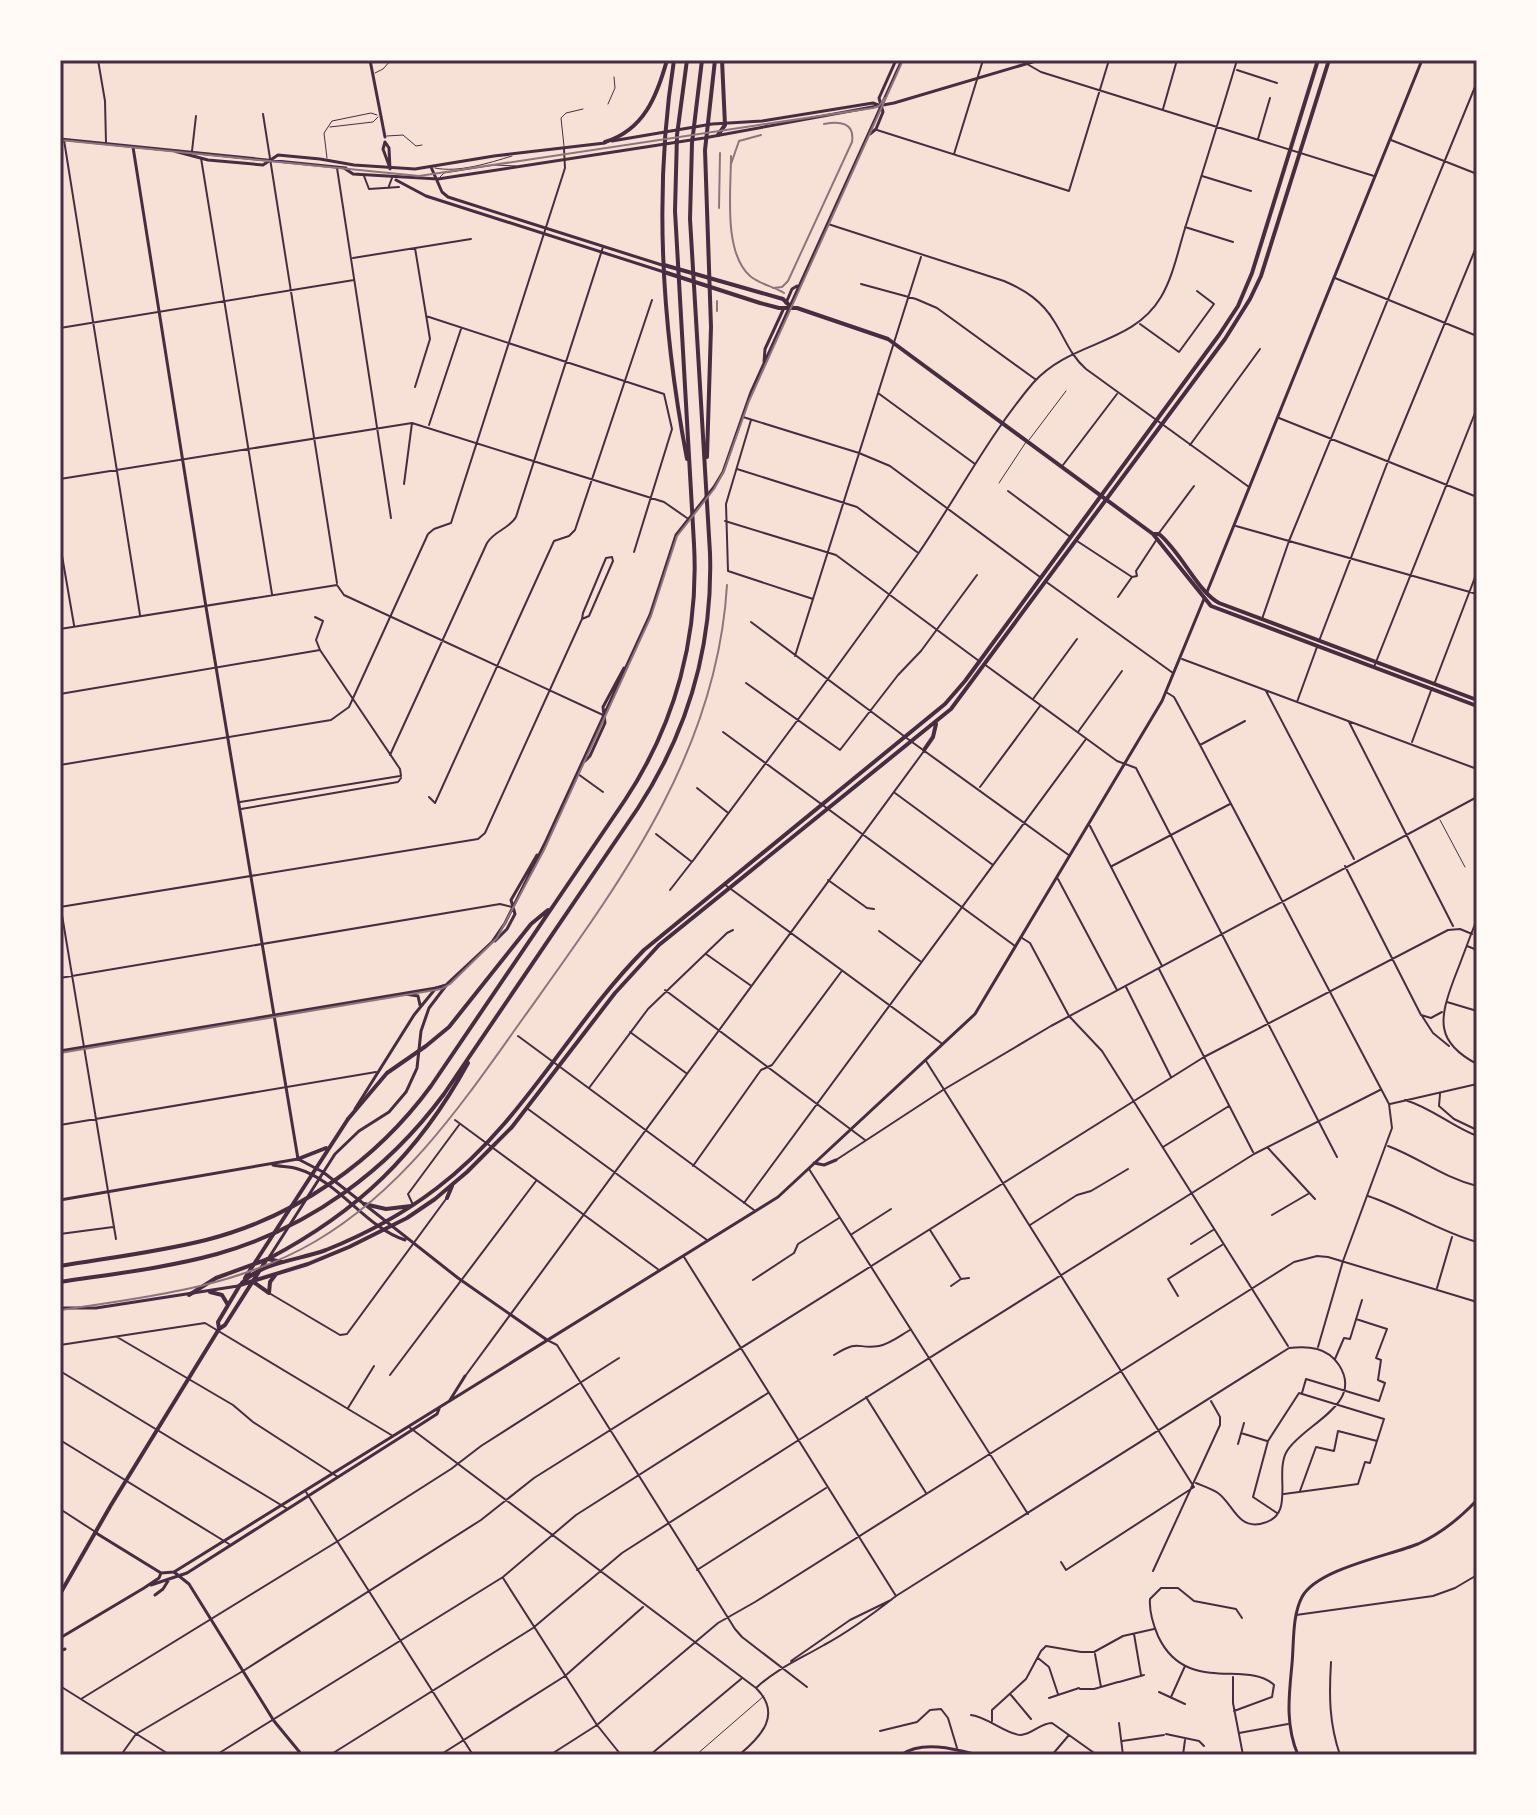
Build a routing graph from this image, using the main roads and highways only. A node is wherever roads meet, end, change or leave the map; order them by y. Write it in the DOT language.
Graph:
graph roads {
  1 [pos="370,60"];
  2 [pos="667,60"];
  3 [pos="674,60"];
  4 [pos="687,60"];
  5 [pos="702,60"];
  6 [pos="715,60"];
  7 [pos="722,60"];
  8 [pos="899,60"];
  9 [pos="1039,60"];
  10 [pos="1318,60"];
  11 [pos="1329,60"];
  12 [pos="1422,60"];
  13 [pos="881,106"];
  14 [pos="725,123"];
  15 [pos="718,135"];
  16 [pos="62,139"];
  17 [pos="605,142"];
  18 [pos="133,147"];
  19 [pos="174,151"];
  20 [pos="200,156"];
  21 [pos="270,161"];
  22 [pos="354,165"];
  23 [pos="431,167"];
  24 [pos="344,168"];
  25 [pos="391,173"];
  26 [pos="438,179"];
  27 [pos="666,266"];
  28 [pos="666,273"];
  29 [pos="709,279"];
  30 [pos="710,285"];
  31 [pos="787,305"];
  32 [pos="705,478"];
  33 [pos="690,479"];
  34 [pos="1100,496"];
  35 [pos="1106,500"];
  36 [pos="1156,534"];
  37 [pos="1206,593"];
  38 [pos="1204,600"];
  39 [pos="1261,622"];
  40 [pos="1433,687"];
  41 [pos="1477,700"];
  42 [pos="1477,706"];
  43 [pos="936,722"];
  44 [pos="924,750"];
  45 [pos="553,906"];
  46 [pos="448,983"];
  47 [pos="436,988"];
  48 [pos="405,994"];
  49 [pos="429,1008"];
  50 [pos="418,1009"];
  51 [pos="275,1015"];
  52 [pos="480,1041"];
  53 [pos="60,1051"];
  54 [pos="348,1119"];
  55 [pos="328,1147"];
  56 [pos="298,1159"];
  57 [pos="836,1160"];
  58 [pos="814,1163"];
  59 [pos="273,1165"];
  60 [pos="315,1168"];
  61 [pos="323,1172"];
  62 [pos="310,1175"];
  63 [pos="319,1179"];
  64 [pos="453,1185"];
  65 [pos="447,1198"];
  66 [pos="60,1200"];
  67 [pos="364,1204"];
  68 [pos="414,1206"];
  69 [pos="383,1224"];
  70 [pos="388,1228"];
  71 [pos="268,1259"];
  72 [pos="289,1262"];
  73 [pos="253,1265"];
  74 [pos="60,1266"];
  75 [pos="260,1271"];
  76 [pos="277,1274"];
  77 [pos="252,1281"];
  78 [pos="60,1282"];
  79 [pos="240,1285"];
  80 [pos="210,1292"];
  81 [pos="189,1295"];
  82 [pos="228,1305"];
  83 [pos="60,1308"];
  84 [pos="219,1329"];
  85 [pos="548,1340"];
  86 [pos="468,1391"];
  87 [pos="447,1404"];
  88 [pos="410,1428"];
  89 [pos="1477,1500"];
  90 [pos="95,1532"];
  91 [pos="174,1572"];
  92 [pos="161,1573"];
  93 [pos="180,1576"];
  94 [pos="168,1581"];
  95 [pos="144,1588"];
  96 [pos="60,1594"];
  97 [pos="155,1595"];
  98 [pos="60,1638"];
  99 [pos="302,1755"];
  100 [pos="901,1755"];
  101 [pos="978,1755"];
  102 [pos="1298,1755"];
  1 -- 25 [label="main road"];
  2 -- 17 [label="main road"];
  3 -- 27 [label="main road"];
  4 -- 33 [label="main road"];
  5 -- 32 [label="main road"];
  6 -- 29 [label="main road"];
  7 -- 14 [label="main road"];
  8 -- 13 [label="main road"];
  9 -- 13 [label="main road"];
  10 -- 34 [label="main road"];
  11 -- 35 [label="main road"];
  12 -- 37 [label="main road"];
  13 -- 14 [label="main road"];
  13 -- 15 [label="main road"];
  13 -- 31 [label="main road"];
  14 -- 15 [label="main road"];
  14 -- 17 [label="main road"];
  15 -- 26 [label="main road"];
  16 -- 18 [label="main road"];
  17 -- 23 [label="main road"];
  18 -- 19 [label="main road"];
  18 -- 51 [label="main road"];
  19 -- 20 [label="main road"];
  19 -- 20 [label="main road"];
  20 -- 21 [label="main road"];
  21 -- 22 [label="main road"];
  21 -- 24 [label="main road"];
  22 -- 24 [label="main road"];
  22 -- 25 [label="main road"];
  23 -- 25 [label="main road"];
  23 -- 26 [label="main road"];
  24 -- 25 [label="main road"];
  25 -- 26 [label="main road"];
  25 -- 28 [label="main road"];
  26 -- 27 [label="main road"];
  27 -- 28 [label="main road"];
  27 -- 29 [label="main road"];
  28 -- 30 [label="main road"];
  28 -- 33 [label="main road"];
  29 -- 30 [label="main road"];
  29 -- 31 [label="main road"];
  30 -- 31 [label="main road"];
  30 -- 32 [label="main road"];
  31 -- 34 [label="main road"];
  31 -- 46 [label="main road"];
  32 -- 52 [label="main road"];
  33 -- 45 [label="main road"];
  34 -- 35 [label="main road"];
  34 -- 68 [label="main road"];
  35 -- 36 [label="main road"];
  35 -- 43 [label="main road"];
  36 -- 37 [label="main road"];
  36 -- 38 [label="main road"];
  37 -- 38 [label="main road"];
  37 -- 39 [label="main road"];
  38 -- 39 [label="main road"];
  38 -- 58 [label="main road"];
  39 -- 40 [label="main road"];
  40 -- 41 [label="main road"];
  40 -- 42 [label="main road"];
  43 -- 44 [label="main road"];
  43 -- 64 [label="main road"];
  45 -- 54 [label="main road"];
  45 -- 74 [label="main road"];
  46 -- 47 [label="main road"];
  46 -- 49 [label="main road"];
  47 -- 48 [label="main road"];
  47 -- 49 [label="main road"];
  47 -- 50 [label="main road"];
  48 -- 50 [label="main road"];
  48 -- 51 [label="main road"];
  49 -- 61 [label="main road"];
  50 -- 54 [label="main road"];
  51 -- 53 [label="main road"];
  51 -- 56 [label="main road"];
  52 -- 71 [label="main road"];
  52 -- 78 [label="main road"];
  54 -- 55 [label="main road"];
  55 -- 56 [label="main road"];
  55 -- 60 [label="main road"];
  56 -- 59 [label="main road"];
  56 -- 60 [label="main road"];
  57 -- 58 [label="main road"];
  58 -- 85 [label="main road"];
  59 -- 62 [label="main road"];
  59 -- 66 [label="main road"];
  60 -- 61 [label="main road"];
  60 -- 62 [label="main road"];
  61 -- 63 [label="main road"];
  61 -- 67 [label="main road"];
  62 -- 63 [label="main road"];
  62 -- 73 [label="main road"];
  63 -- 69 [label="main road"];
  63 -- 71 [label="main road"];
  64 -- 65 [label="main road"];
  64 -- 70 [label="main road"];
  67 -- 68 [label="main road"];
  67 -- 69 [label="main road"];
  68 -- 69 [label="main road"];
  69 -- 70 [label="main road"];
  69 -- 72 [label="main road"];
  70 -- 76 [label="main road"];
  70 -- 85 [label="main road"];
  71 -- 72 [label="main road"];
  71 -- 73 [label="main road"];
  71 -- 75 [label="main road"];
  72 -- 75 [label="main road"];
  73 -- 79 [label="main road"];
  73 -- 81 [label="main road"];
  75 -- 77 [label="main road"];
  75 -- 79 [label="main road"];
  76 -- 77 [label="main road"];
  76 -- 77 [label="main road"];
  77 -- 79 [label="main road"];
  77 -- 84 [label="main road"];
  79 -- 80 [label="main road"];
  79 -- 82 [label="main road"];
  80 -- 81 [label="main road"];
  80 -- 82 [label="main road"];
  81 -- 83 [label="main road"];
  82 -- 84 [label="main road"];
  84 -- 90 [label="main road"];
  85 -- 86 [label="main road"];
  86 -- 87 [label="main road"];
  86 -- 87 [label="main road"];
  87 -- 88 [label="main road"];
  88 -- 91 [label="main road"];
  88 -- 93 [label="main road"];
  89 -- 102 [label="main road"];
  90 -- 92 [label="main road"];
  90 -- 96 [label="main road"];
  91 -- 92 [label="main road"];
  91 -- 93 [label="main road"];
  92 -- 95 [label="main road"];
  93 -- 94 [label="main road"];
  93 -- 99 [label="main road"];
  94 -- 95 [label="main road"];
  94 -- 97 [label="main road"];
  95 -- 98 [label="main road"];
  100 -- 101 [label="main road"];
}
